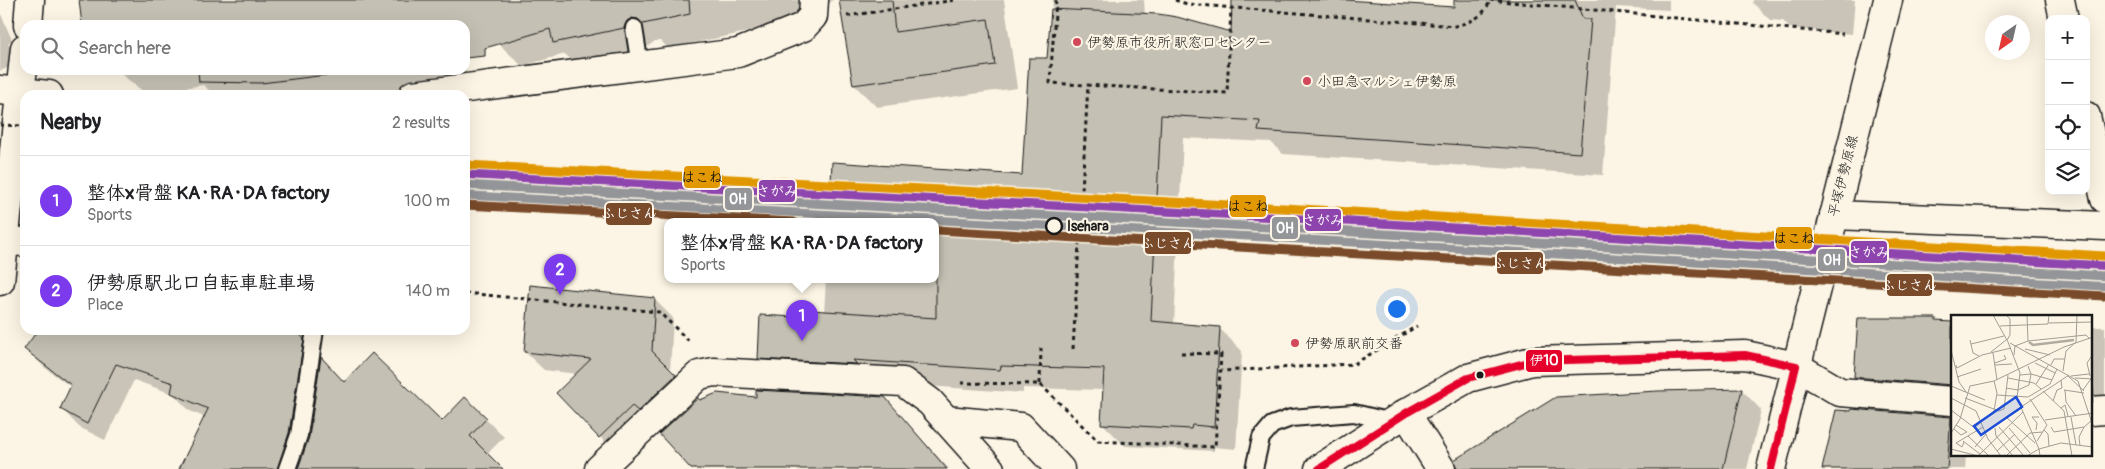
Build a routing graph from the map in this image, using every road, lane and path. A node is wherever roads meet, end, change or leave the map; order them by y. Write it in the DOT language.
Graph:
graph roads {
  1 [pos="30,0"];
  2 [pos="955,0"];
  3 [pos="1056,0"];
  4 [pos="1175,0"];
  5 [pos="1490,0"];
  6 [pos="1888,0"];
  7 [pos="2060,0"];
  8 [pos="1231,8"];
  9 [pos="810,14"];
  10 [pos="2063,15"];
  11 [pos="28,20"];
  12 [pos="634,28"];
  13 [pos="1845,34"];
  14 [pos="20,62"];
  15 [pos="640,66"];
  16 [pos="1088,85"];
  17 [pos="452,90"];
  18 [pos="10,91"];
  19 [pos="0,125"];
  20 [pos="20,126"];
  21 [pos="2090,133"];
  22 [pos="2105,199"];
  23 [pos="1834,215"];
  24 [pos="2105,226"];
  25 [pos="15,241"];
  26 [pos="0,281"];
  27 [pos="470,293"];
  28 [pos="1417,326"];
  29 [pos="314,335"];
  30 [pos="1041,348"];
  31 [pos="1073,349"];
  32 [pos="1181,353"];
  33 [pos="1796,366"];
  34 [pos="1220,371"];
  35 [pos="721,372"];
  36 [pos="903,382"];
  37 [pos="1040,384"];
  38 [pos="1951,401"];
  39 [pos="2105,410"];
  40 [pos="2092,411"];
  41 [pos="1399,417"];
  42 [pos="946,420"];
  43 [pos="287,469"];
  44 [pos="599,469"];
  45 [pos="990,469"];
  46 [pos="1060,469"];
  47 [pos="1254,469"];
  48 [pos="1319,469"];
  49 [pos="1441,469"];
  50 [pos="1771,469"];
  1 -- 11 [label="street"];
  2 -- 9 [label="path"];
  3 -- 16 [label="path"];
  4 -- 8 [label="path"];
  5 -- 8 [label="path"];
  5 -- 13 [label="path"];
  6 -- 23 [label="street, 平塚伊勢原線"];
  7 -- 10 [label="street"];
  8 -- 16 [label="path"];
  9 -- 15 [label="street"];
  12 -- 15 [label="lane"];
  14 -- 18 [label="street"];
  15 -- 17 [label="street"];
  16 -- 31 [label="path"];
  18 -- 25 [label="street"];
  19 -- 20 [label="path, bridge"];
  21 -- 22 [label="street"];
  23 -- 24 [label="street"];
  23 -- 33 [label="street, 平塚伊勢原線"];
  25 -- 26 [label="street"];
  27 -- 35 [label="path"];
  28 -- 34 [label="path"];
  29 -- 43 [label="lane"];
  30 -- 37 [label="path"];
  32 -- 34 [label="path"];
  33 -- 38 [label="street"];
  33 -- 41 [label="street"];
  33 -- 50 [label="street, 平塚伊勢原線"];
  34 -- 37 [label="path"];
  35 -- 36 [label="street"];
  35 -- 44 [label="street"];
  36 -- 37 [label="path"];
  36 -- 42 [label="street"];
  39 -- 40 [label="street"];
  41 -- 47 [label="lane"];
  41 -- 48 [label="street"];
  41 -- 49 [label="street"];
  42 -- 45 [label="street"];
  42 -- 46 [label="street"];
}
